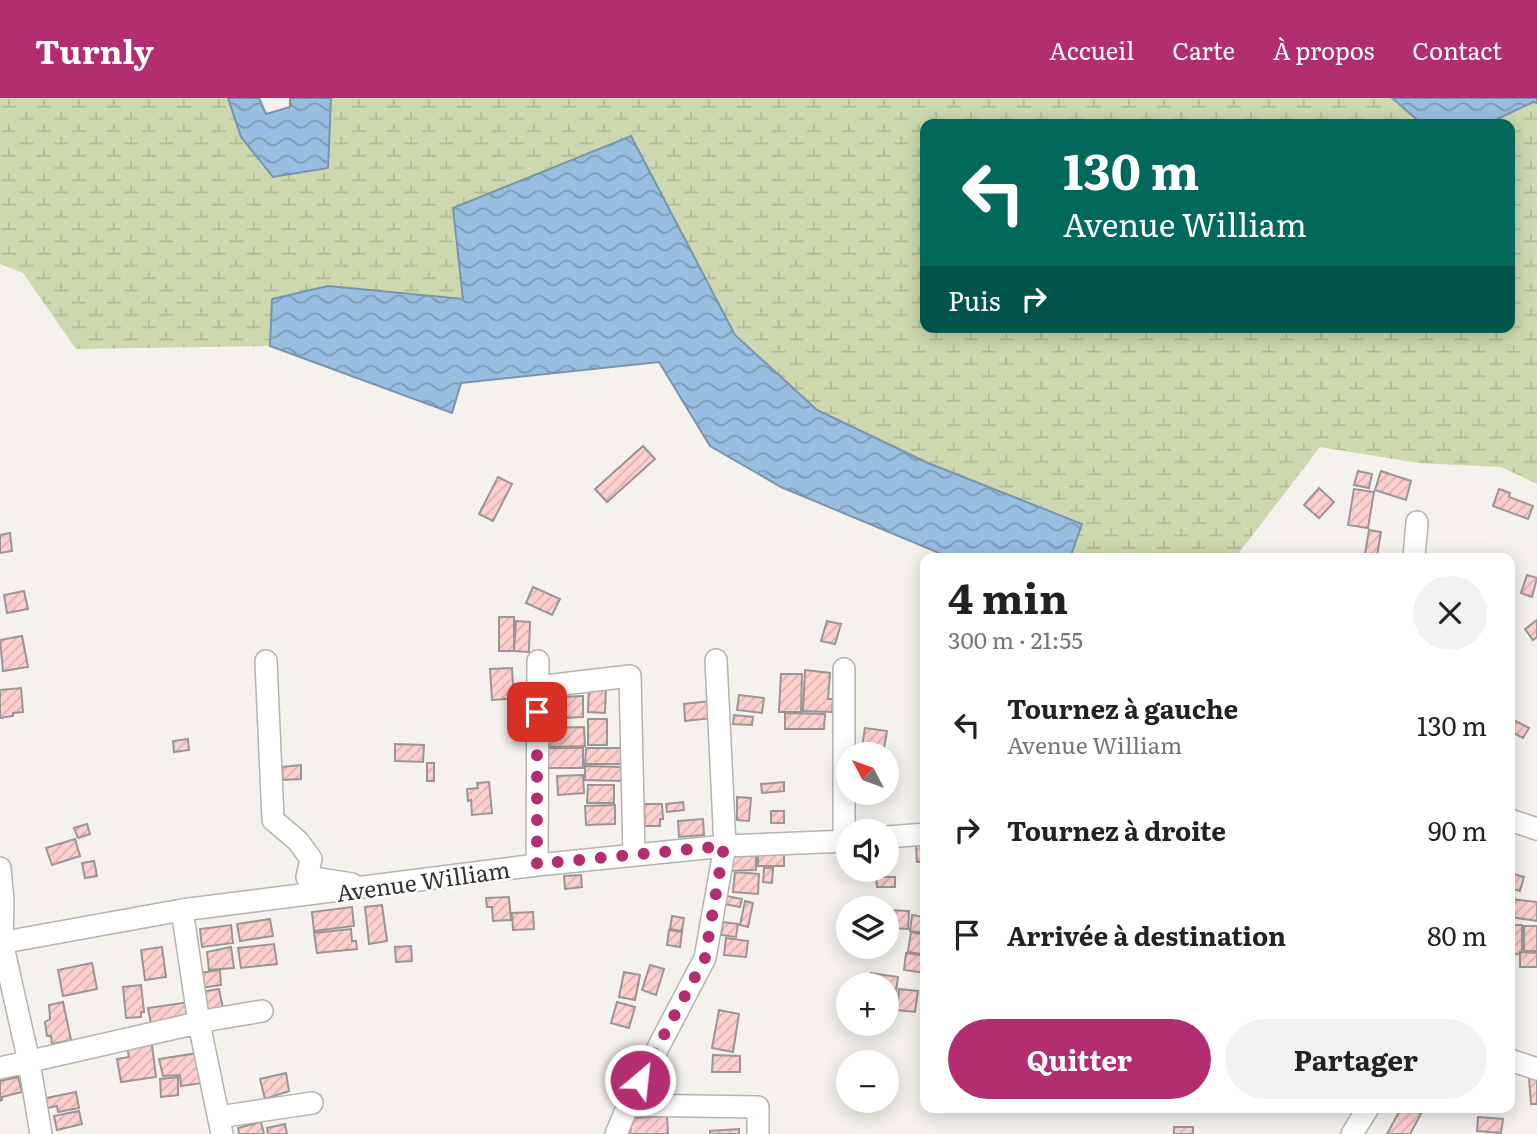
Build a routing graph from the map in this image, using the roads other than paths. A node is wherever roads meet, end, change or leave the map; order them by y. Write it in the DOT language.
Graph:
graph roads {
  1 [pos="1417,522"];
  2 [pos="1414,553"];
  3 [pos="716,660"];
  4 [pos="266,661"];
  5 [pos="538,662"];
  6 [pos="844,670"];
  7 [pos="537,687"];
  8 [pos="847,819"];
  9 [pos="1515,822"];
  10 [pos="1537,830"];
  11 [pos="920,834"];
  12 [pos="899,836"];
  13 [pos="836,841"];
  14 [pos="724,846"];
  15 [pos="634,854"];
  16 [pos="537,864"];
  17 [pos="0,868"];
  18 [pos="370,887"];
  19 [pos="181,910"];
  20 [pos="1,943"];
  21 [pos="262,1012"];
  22 [pos="199,1023"];
  23 [pos="29,1062"];
  24 [pos="1515,1062"];
  25 [pos="0,1068"];
  26 [pos="1537,1069"];
  27 [pos="312,1102"];
  28 [pos="628,1105"];
  29 [pos="1365,1113"];
  30 [pos="221,1125"];
  31 [pos="41,1134"];
  32 [pos="616,1134"];
  33 [pos="758,1134"];
  34 [pos="1352,1134"];
  1 -- 2 [label="street"];
  3 -- 14 [label="street"];
  4 -- 18 [label="street"];
  5 -- 7 [label="street"];
  6 -- 8 [label="street"];
  7 -- 15 [label="street"];
  7 -- 16 [label="street"];
  9 -- 10 [label="street"];
  11 -- 12 [label="street"];
  13 -- 14 [label="street, Avenue William"];
  14 -- 15 [label="street, Avenue William"];
  14 -- 28 [label="street"];
  15 -- 16 [label="street, Avenue William"];
  16 -- 18 [label="street, Avenue William"];
  17 -- 20 [label="street"];
  18 -- 19 [label="street, Avenue William"];
  19 -- 20 [label="street, Avenue William"];
  19 -- 22 [label="street"];
  20 -- 23 [label="street"];
  21 -- 22 [label="street"];
  22 -- 23 [label="street"];
  22 -- 30 [label="street"];
  23 -- 25 [label="street"];
  23 -- 31 [label="street"];
  24 -- 26 [label="street"];
  27 -- 30 [label="street"];
  28 -- 32 [label="street"];
  28 -- 33 [label="street"];
  29 -- 34 [label="street"];
}
